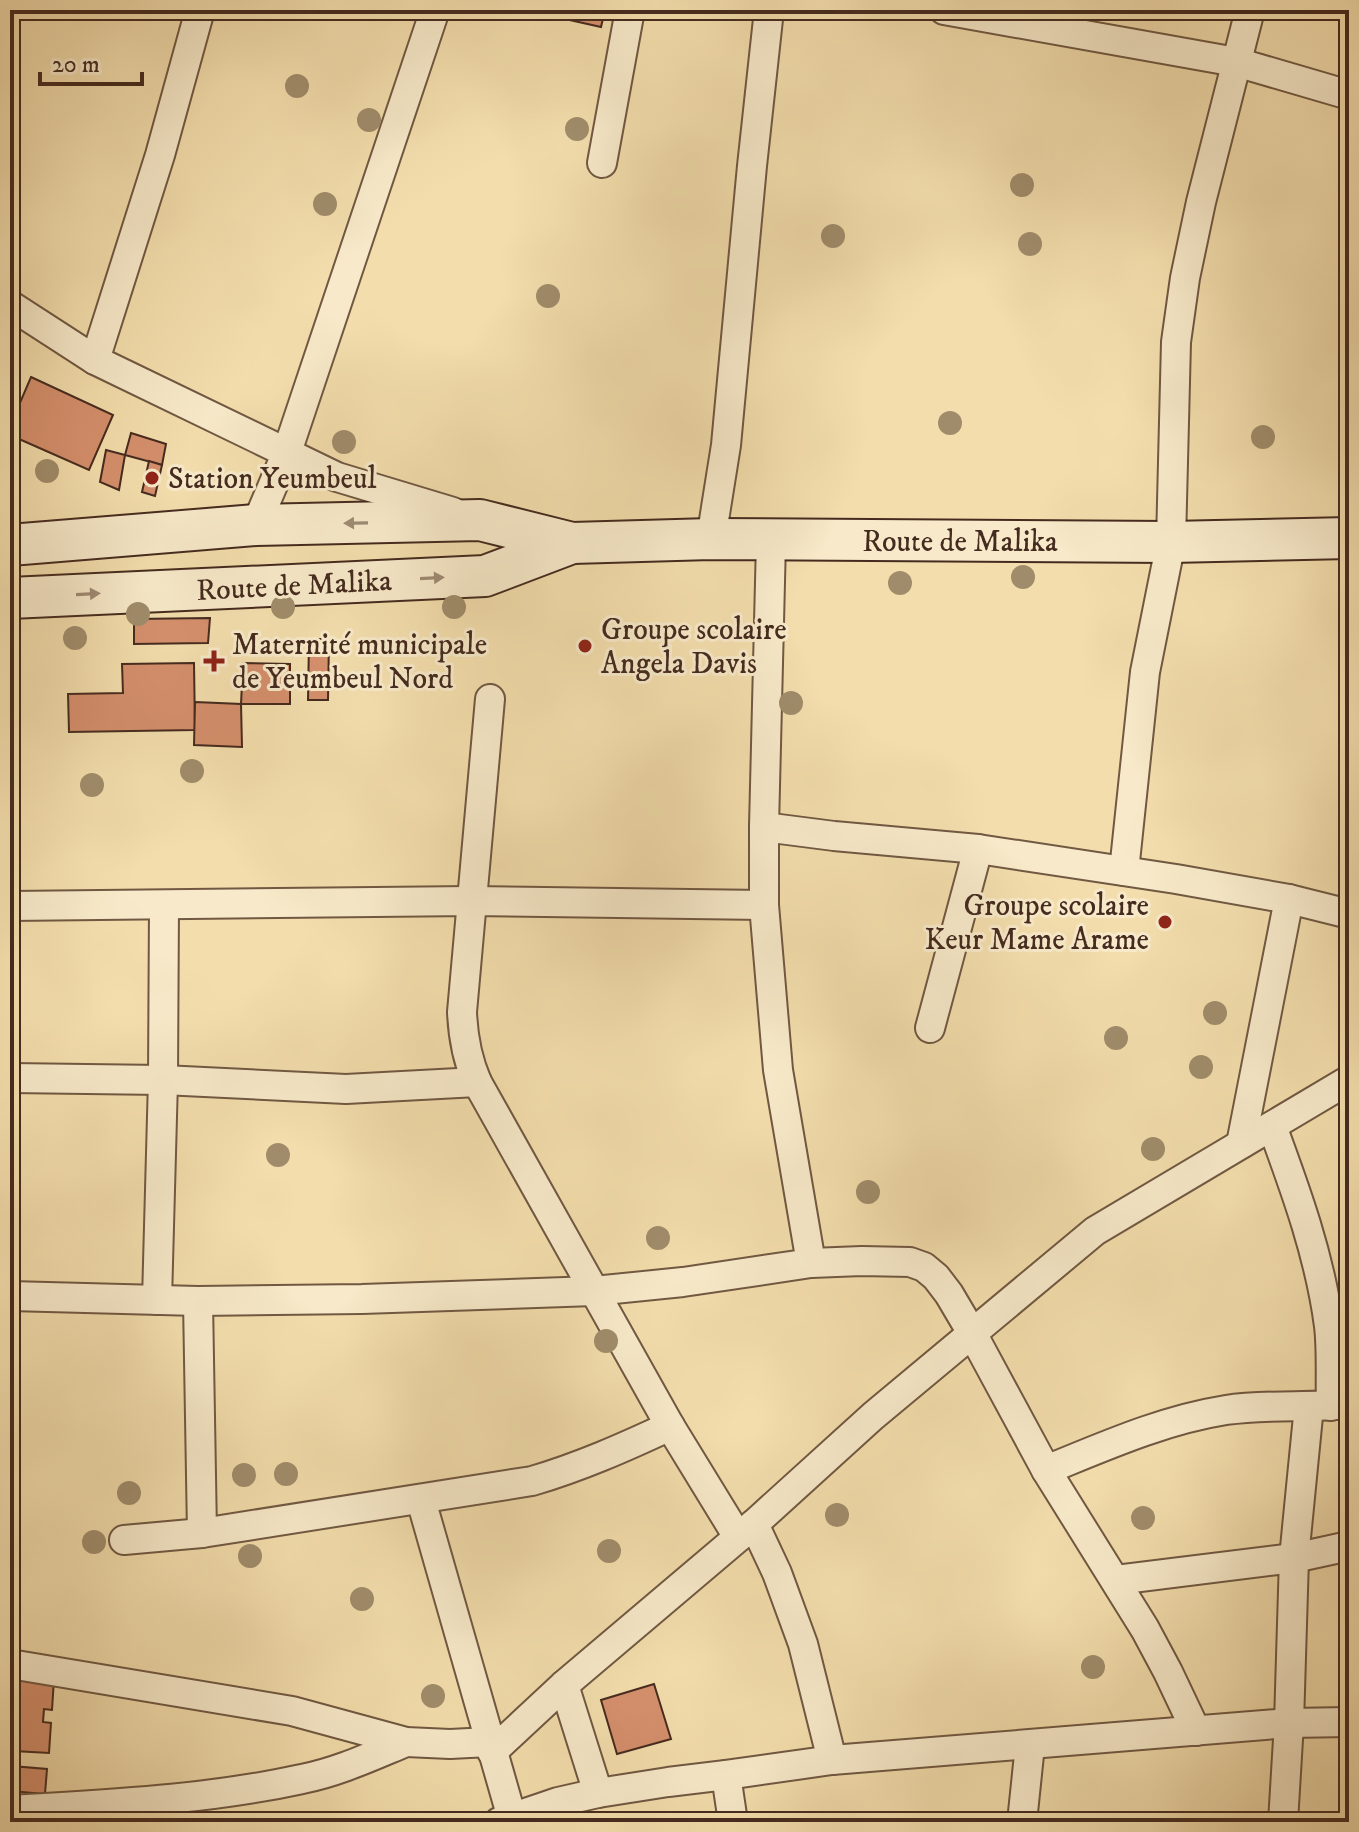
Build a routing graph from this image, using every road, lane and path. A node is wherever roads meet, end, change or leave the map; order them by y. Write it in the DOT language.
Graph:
graph roads {
  1 [pos="200,10"];
  2 [pos="435,10"];
  3 [pos="630,10"];
  4 [pos="769,10"];
  5 [pos="944,10"];
  6 [pos="1250,10"];
  7 [pos="1236,62"];
  8 [pos="1349,95"];
  9 [pos="602,163"];
  10 [pos="10,305"];
  11 [pos="95,360"];
  12 [pos="287,452"];
  13 [pos="480,520"];
  14 [pos="256,525"];
  15 [pos="1349,538"];
  16 [pos="711,539"];
  17 [pos="771,541"];
  18 [pos="1171,542"];
  19 [pos="572,543"];
  20 [pos="13,550"];
  21 [pos="10,598"];
  22 [pos="490,699"];
  23 [pos="764,827"];
  24 [pos="978,849"];
  25 [pos="1124,871"];
  26 [pos="1289,899"];
  27 [pos="471,901"];
  28 [pos="164,905"];
  29 [pos="764,905"];
  30 [pos="10,906"];
  31 [pos="1349,914"];
  32 [pos="930,1028"];
  33 [pos="10,1078"];
  34 [pos="163,1080"];
  35 [pos="1349,1080"];
  36 [pos="477,1082"];
  37 [pos="1272,1126"];
  38 [pos="1241,1144"];
  39 [pos="811,1263"];
  40 [pos="594,1291"];
  41 [pos="10,1296"];
  42 [pos="157,1300"];
  43 [pos="198,1301"];
  44 [pos="972,1333"];
  45 [pos="1330,1405"];
  46 [pos="670,1426"];
  47 [pos="1046,1470"];
  48 [pos="421,1500"];
  49 [pos="746,1531"];
  50 [pos="202,1533"];
  51 [pos="124,1540"];
  52 [pos="1349,1546"];
  53 [pos="1294,1558"];
  54 [pos="1116,1580"];
  55 [pos="10,1664"];
  56 [pos="564,1685"];
  57 [pos="1349,1722"];
  58 [pos="1289,1723"];
  59 [pos="1196,1731"];
  60 [pos="406,1742"];
  61 [pos="1030,1745"];
  62 [pos="491,1747"];
  63 [pos="832,1760"];
  64 [pos="726,1775"];
  65 [pos="598,1793"];
  66 [pos="10,1810"];
  67 [pos="505,1820"];
  68 [pos="733,1822"];
  69 [pos="1022,1822"];
  70 [pos="1283,1822"];
  1 -- 11 [label="street"];
  2 -- 12 [label="street"];
  3 -- 9 [label="street"];
  4 -- 16 [label="street"];
  5 -- 7 [label="street"];
  6 -- 7 [label="street"];
  7 -- 8 [label="street"];
  7 -- 18 [label="street"];
  10 -- 11 [label="street"];
  11 -- 12 [label="street"];
  12 -- 13 [label="street"];
  12 -- 14 [label="street"];
  13 -- 14 [label="main road, Route de Malika, one-way"];
  13 -- 19 [label="main road, Route de Malika"];
  14 -- 20 [label="main road, Route de Malika"];
  15 -- 18 [label="main road, Route de Malika"];
  16 -- 17 [label="main road, Route de Malika"];
  16 -- 19 [label="main road, Route de Malika"];
  17 -- 18 [label="main road, Route de Malika"];
  17 -- 23 [label="street"];
  18 -- 25 [label="street"];
  21 -- 19 [label="main road, Route de Malika, one-way"];
  22 -- 27 [label="street"];
  23 -- 24 [label="street"];
  23 -- 29 [label="street"];
  24 -- 25 [label="street"];
  24 -- 32 [label="street"];
  25 -- 26 [label="street"];
  26 -- 31 [label="street"];
  26 -- 38 [label="street"];
  27 -- 28 [label="street"];
  27 -- 29 [label="street"];
  27 -- 36 [label="street"];
  28 -- 30 [label="street"];
  28 -- 34 [label="street"];
  29 -- 39 [label="street"];
  33 -- 34 [label="street"];
  34 -- 36 [label="street"];
  34 -- 42 [label="street"];
  35 -- 37 [label="street"];
  36 -- 40 [label="street"];
  37 -- 38 [label="street"];
  37 -- 45 [label="street"];
  38 -- 44 [label="street"];
  39 -- 40 [label="street"];
  39 -- 44 [label="street"];
  40 -- 43 [label="street"];
  40 -- 46 [label="street"];
  41 -- 42 [label="street"];
  42 -- 43 [label="street"];
  43 -- 50 [label="street"];
  44 -- 47 [label="street"];
  44 -- 49 [label="street"];
  45 -- 47 [label="street"];
  45 -- 53 [label="street"];
  46 -- 48 [label="street"];
  46 -- 49 [label="street"];
  47 -- 54 [label="street"];
  48 -- 50 [label="street"];
  48 -- 62 [label="street"];
  49 -- 56 [label="street"];
  49 -- 63 [label="street"];
  50 -- 51 [label="street"];
  52 -- 53 [label="street"];
  53 -- 54 [label="street"];
  53 -- 58 [label="street"];
  54 -- 59 [label="street"];
  55 -- 60 [label="street"];
  56 -- 62 [label="street"];
  56 -- 65 [label="street"];
  57 -- 58 [label="street"];
  58 -- 59 [label="street"];
  58 -- 70 [label="street"];
  59 -- 61 [label="street"];
  60 -- 62 [label="street"];
  60 -- 66 [label="street"];
  61 -- 63 [label="street"];
  61 -- 69 [label="street"];
  62 -- 67 [label="street"];
  63 -- 64 [label="street"];
  64 -- 65 [label="street"];
  64 -- 68 [label="street"];
  65 -- 67 [label="street"];
}
